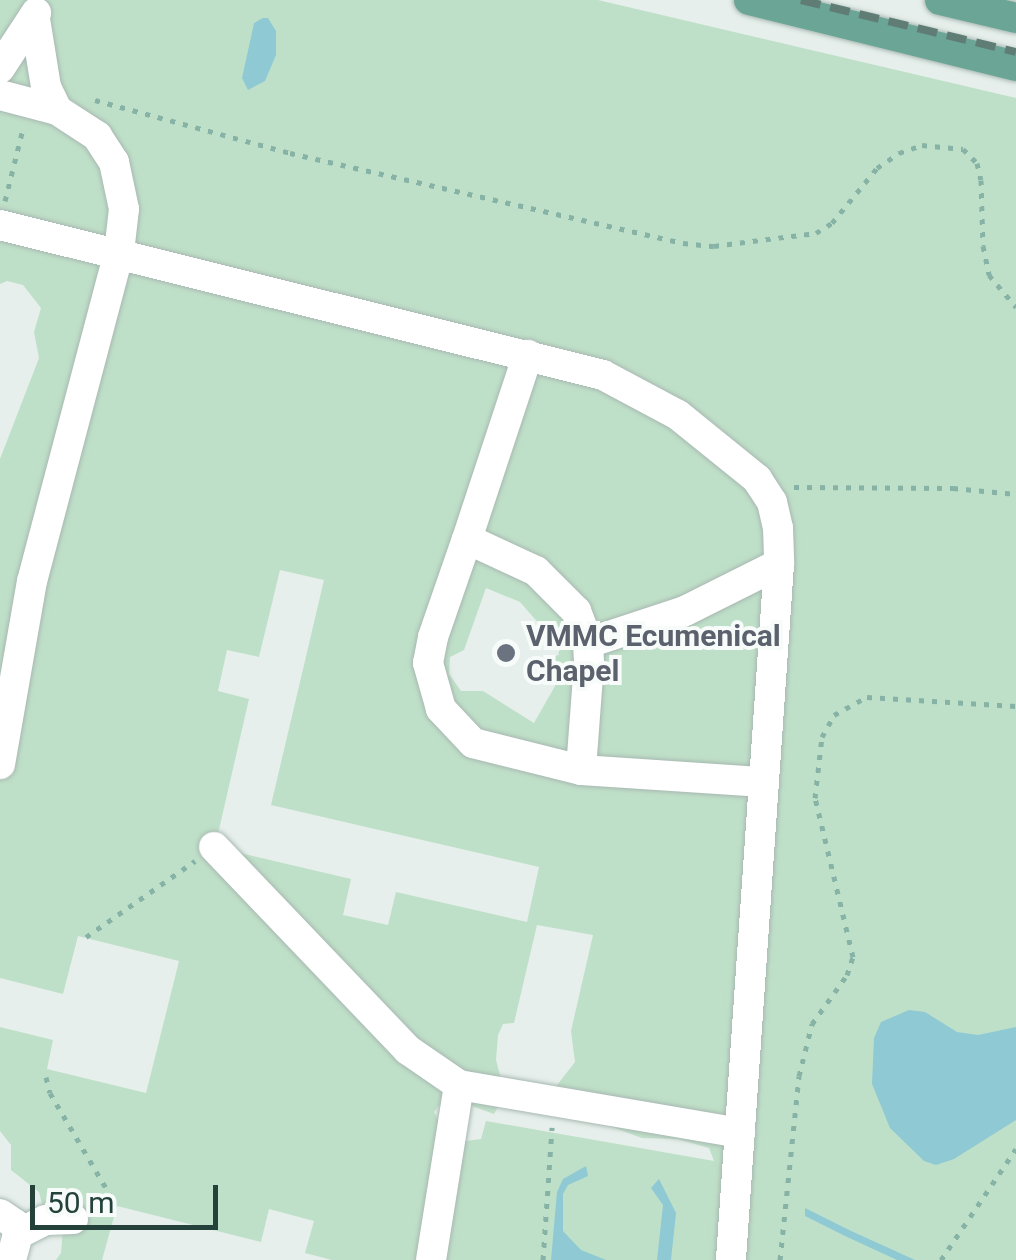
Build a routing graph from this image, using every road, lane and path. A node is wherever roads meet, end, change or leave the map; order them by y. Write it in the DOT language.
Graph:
graph roads {
  1 [pos="749,0"];
  2 [pos="940,0"];
  3 [pos="37,10"];
  4 [pos="1016,18"];
  5 [pos="1016,66"];
  6 [pos="0,68"];
  7 [pos="33,98"];
  8 [pos="2,215"];
  9 [pos="119,252"];
  10 [pos="1016,307"];
  11 [pos="528,355"];
  12 [pos="760,484"];
  13 [pos="1016,494"];
  14 [pos="467,539"];
  15 [pos="779,564"];
  16 [pos="588,643"];
  17 [pos="1016,706"];
  18 [pos="0,764"];
  19 [pos="581,770"];
  20 [pos="764,782"];
  21 [pos="214,848"];
  22 [pos="86,938"];
  23 [pos="46,1077"];
  24 [pos="459,1085"];
  25 [pos="554,1104"];
  26 [pos="740,1133"];
  27 [pos="1016,1149"];
  28 [pos="73,1219"];
  29 [pos="10,1236"];
  30 [pos="431,1260"];
  31 [pos="543,1260"];
  32 [pos="731,1260"];
  33 [pos="780,1260"];
  34 [pos="941,1260"];
  1 -- 5 [label="main road"];
  2 -- 4 [label="main road"];
  3 -- 6 [label="lane"];
  3 -- 7 [label="lane"];
  7 -- 8 [label="path"];
  7 -- 9 [label="lane"];
  7 -- 10 [label="path"];
  8 -- 9 [label="lane"];
  9 -- 11 [label="lane"];
  9 -- 18 [label="lane"];
  11 -- 12 [label="lane"];
  11 -- 14 [label="lane"];
  12 -- 13 [label="path"];
  12 -- 15 [label="lane"];
  14 -- 16 [label="lane"];
  14 -- 19 [label="lane"];
  15 -- 16 [label="lane"];
  15 -- 20 [label="lane"];
  16 -- 19 [label="lane"];
  17 -- 33 [label="path"];
  19 -- 20 [label="lane"];
  20 -- 26 [label="lane"];
  21 -- 22 [label="path"];
  21 -- 24 [label="lane"];
  23 -- 28 [label="path"];
  24 -- 25 [label="lane"];
  24 -- 30 [label="lane"];
  25 -- 26 [label="lane"];
  25 -- 31 [label="path"];
  26 -- 32 [label="lane"];
  27 -- 34 [label="path"];
  28 -- 29 [label="lane"];
}
